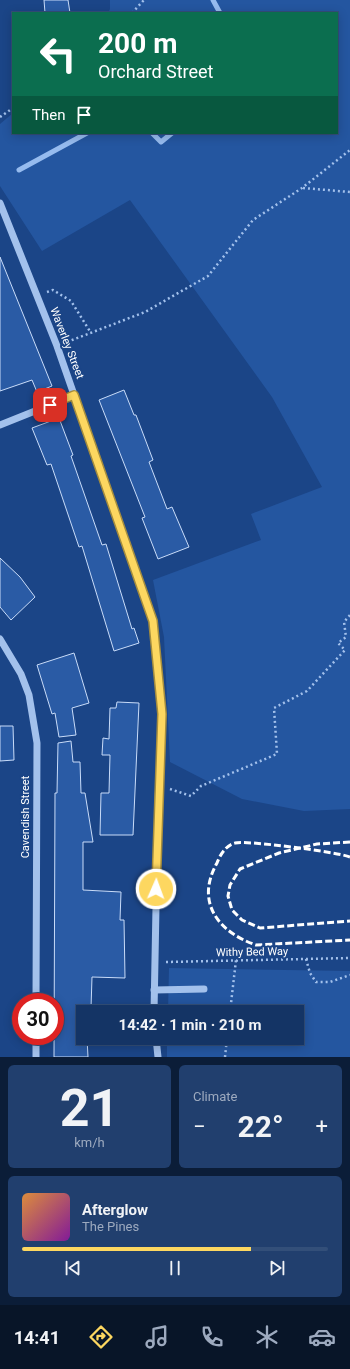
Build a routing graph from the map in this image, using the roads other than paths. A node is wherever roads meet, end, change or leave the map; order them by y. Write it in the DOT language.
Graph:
graph roads {
  1 [pos="0,203"];
  2 [pos="74,395"];
  3 [pos="0,425"];
  4 [pos="0,639"];
  5 [pos="154,990"];
  6 [pos="204,990"];
  7 [pos="36,993"];
  8 [pos="154,1005"];
  9 [pos="36,1045"];
  10 [pos="157,1045"];
  11 [pos="36,1057"];
  12 [pos="158,1057"];
  1 -- 2 [label="street, Waverley Street"];
  2 -- 3 [label="street"];
  2 -- 5 [label="street, Waverley Street"];
  4 -- 7 [label="street, Cavendish Street"];
  5 -- 6 [label="street"];
  5 -- 8 [label="street, Waverley Street"];
  9 -- 11 [label="street"];
  10 -- 12 [label="street"];
}
